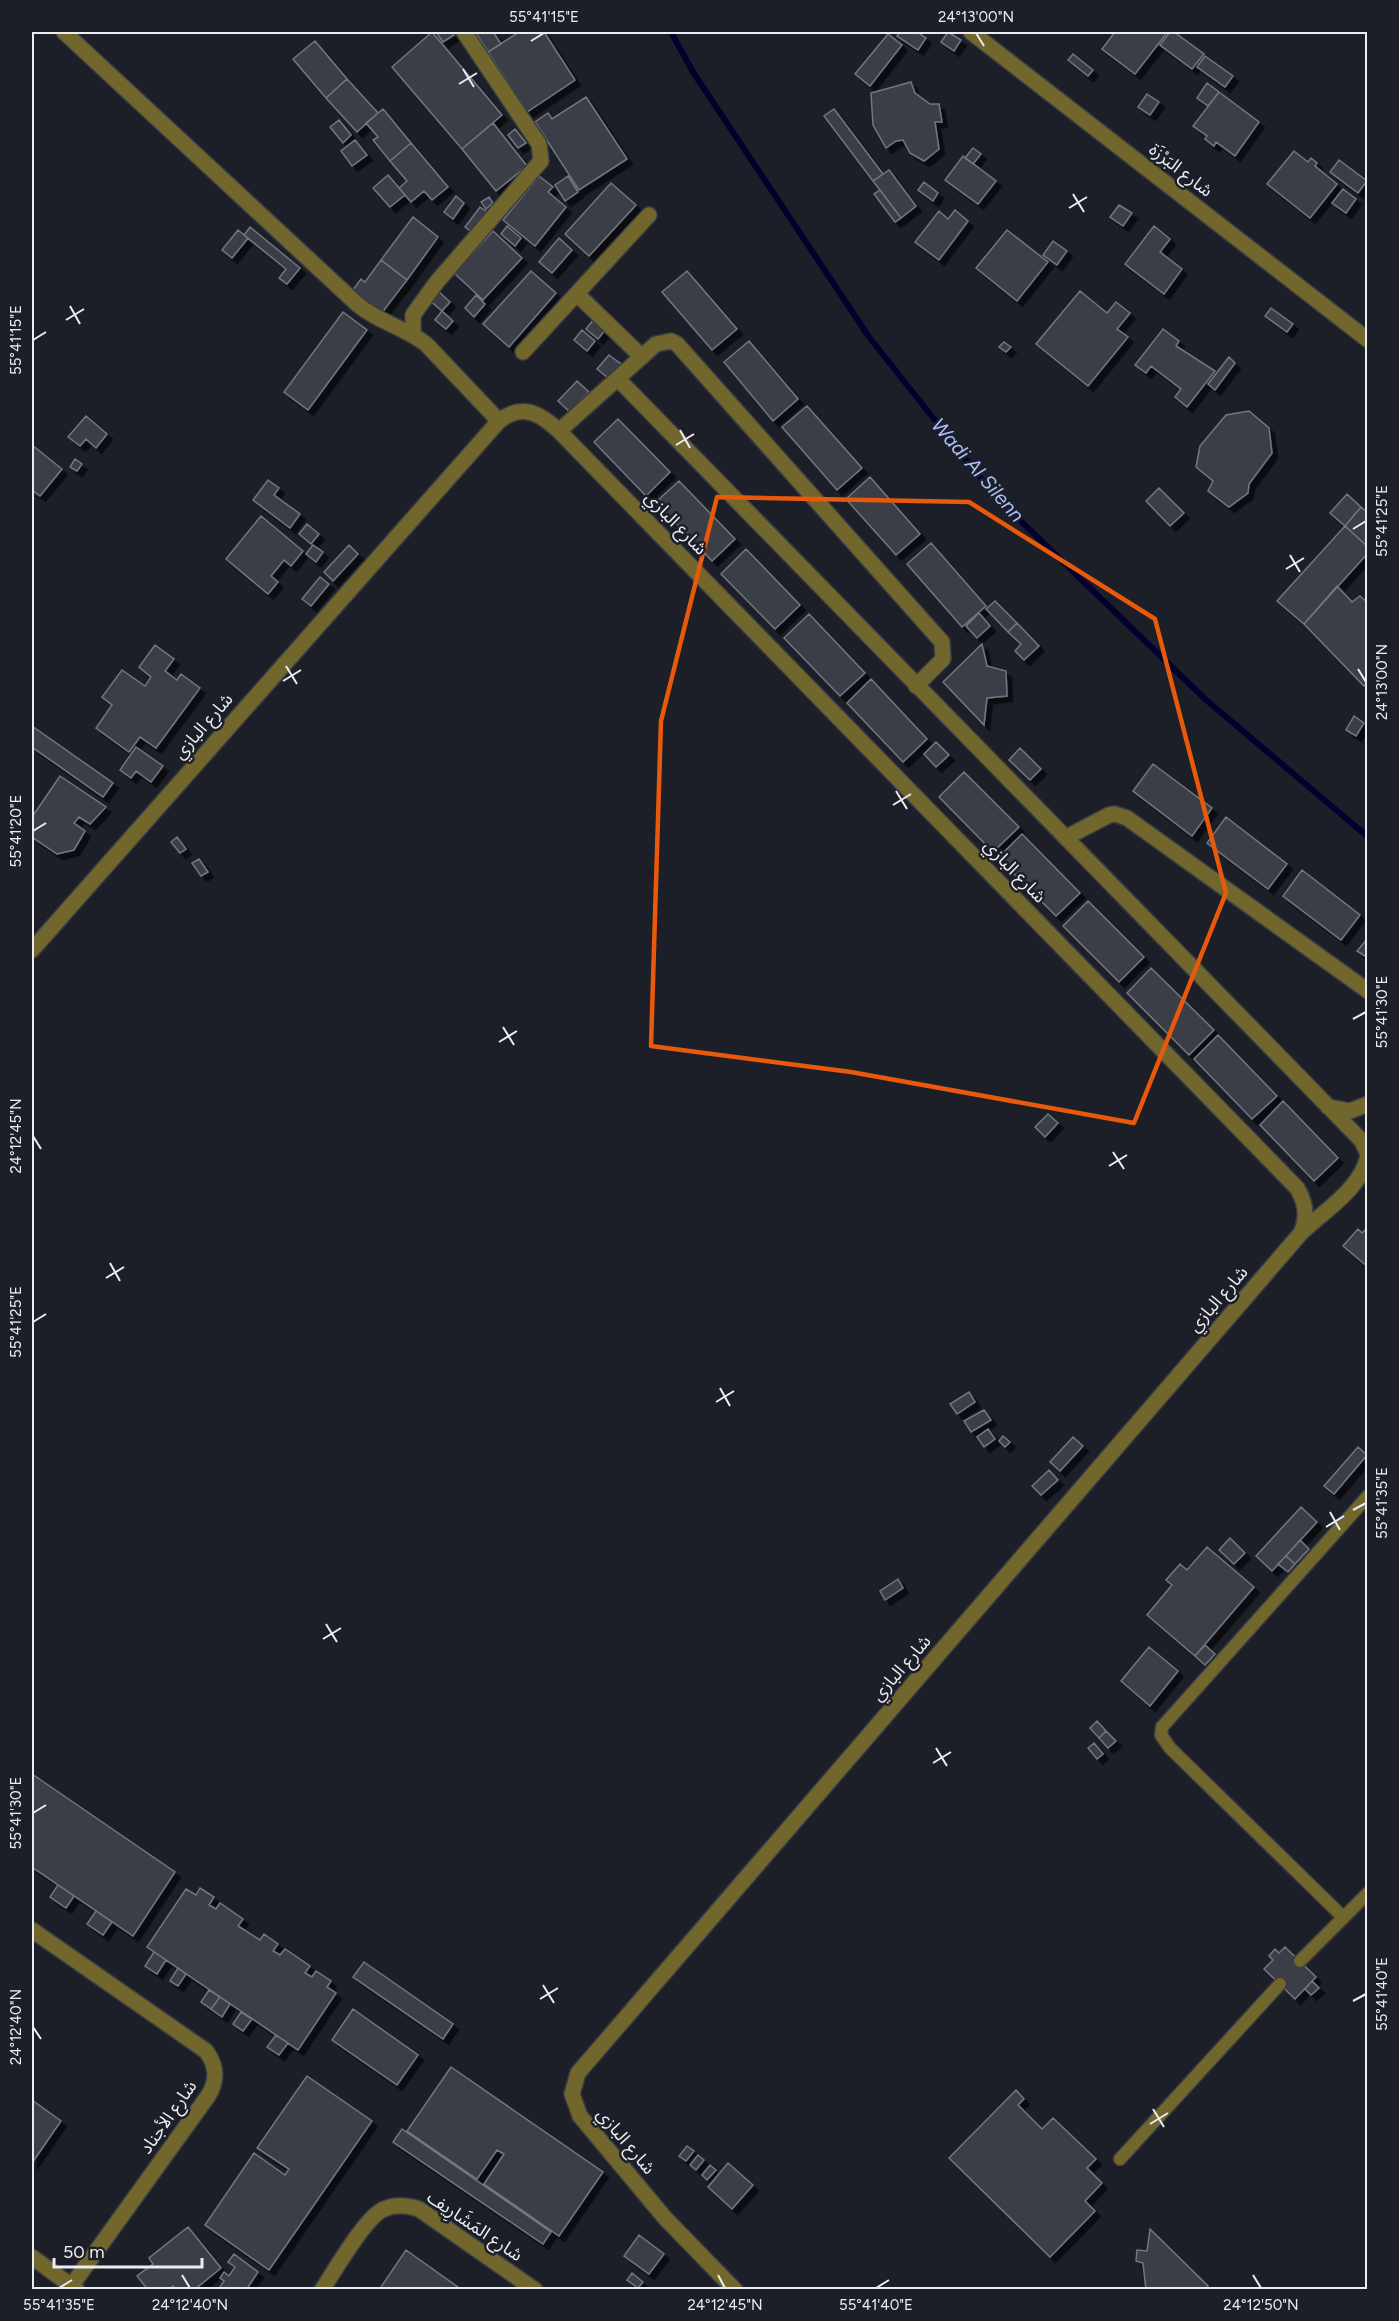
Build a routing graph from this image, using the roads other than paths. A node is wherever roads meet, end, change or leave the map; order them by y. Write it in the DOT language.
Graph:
graph roads {
  1 [pos="64,32"];
  2 [pos="464,32"];
  3 [pos="971,32"];
  4 [pos="649,215"];
  5 [pos="577,294"];
  6 [pos="413,333"];
  7 [pos="1368,340"];
  8 [pos="523,352"];
  9 [pos="642,357"];
  10 [pos="618,379"];
  11 [pos="499,421"];
  12 [pos="559,431"];
  13 [pos="916,686"];
  14 [pos="1067,837"];
  15 [pos="32,950"];
  16 [pos="1368,991"];
  17 [pos="1368,1104"];
  18 [pos="1325,1106"];
  19 [pos="1368,1155"];
  20 [pos="1301,1233"];
  21 [pos="1368,1496"];
  22 [pos="1368,1893"];
  23 [pos="1343,1917"];
  24 [pos="32,1930"];
  25 [pos="1300,1961"];
  26 [pos="1280,1984"];
  27 [pos="1120,2159"];
  28 [pos="32,2257"];
  29 [pos="75,2287"];
  30 [pos="726,2287"];
  31 [pos="322,2289"];
  32 [pos="535,2289"];
  1 -- 6 [label="street"];
  2 -- 6 [label="street"];
  3 -- 7 [label="street, شارع البَرْزَة"];
  4 -- 5 [label="street"];
  5 -- 8 [label="street"];
  5 -- 9 [label="street"];
  6 -- 11 [label="street"];
  9 -- 10 [label="street"];
  9 -- 13 [label="street"];
  10 -- 12 [label="street"];
  10 -- 13 [label="street"];
  11 -- 12 [label="street, شارع البازي"];
  11 -- 15 [label="street, شارع البازي"];
  12 -- 20 [label="street, شارع البازي"];
  13 -- 14 [label="street"];
  14 -- 16 [label="street"];
  14 -- 18 [label="street"];
  17 -- 18 [label="street"];
  18 -- 19 [label="street"];
  19 -- 20 [label="street"];
  20 -- 30 [label="street, شارع البازي"];
  21 -- 23 [label="lane"];
  22 -- 23 [label="lane"];
  23 -- 25 [label="lane"];
  24 -- 29 [label="street, شارع الأجناد"];
  26 -- 27 [label="lane"];
  28 -- 29 [label="street"];
  31 -- 32 [label="street, شارع المَشَارِيف"];
}
